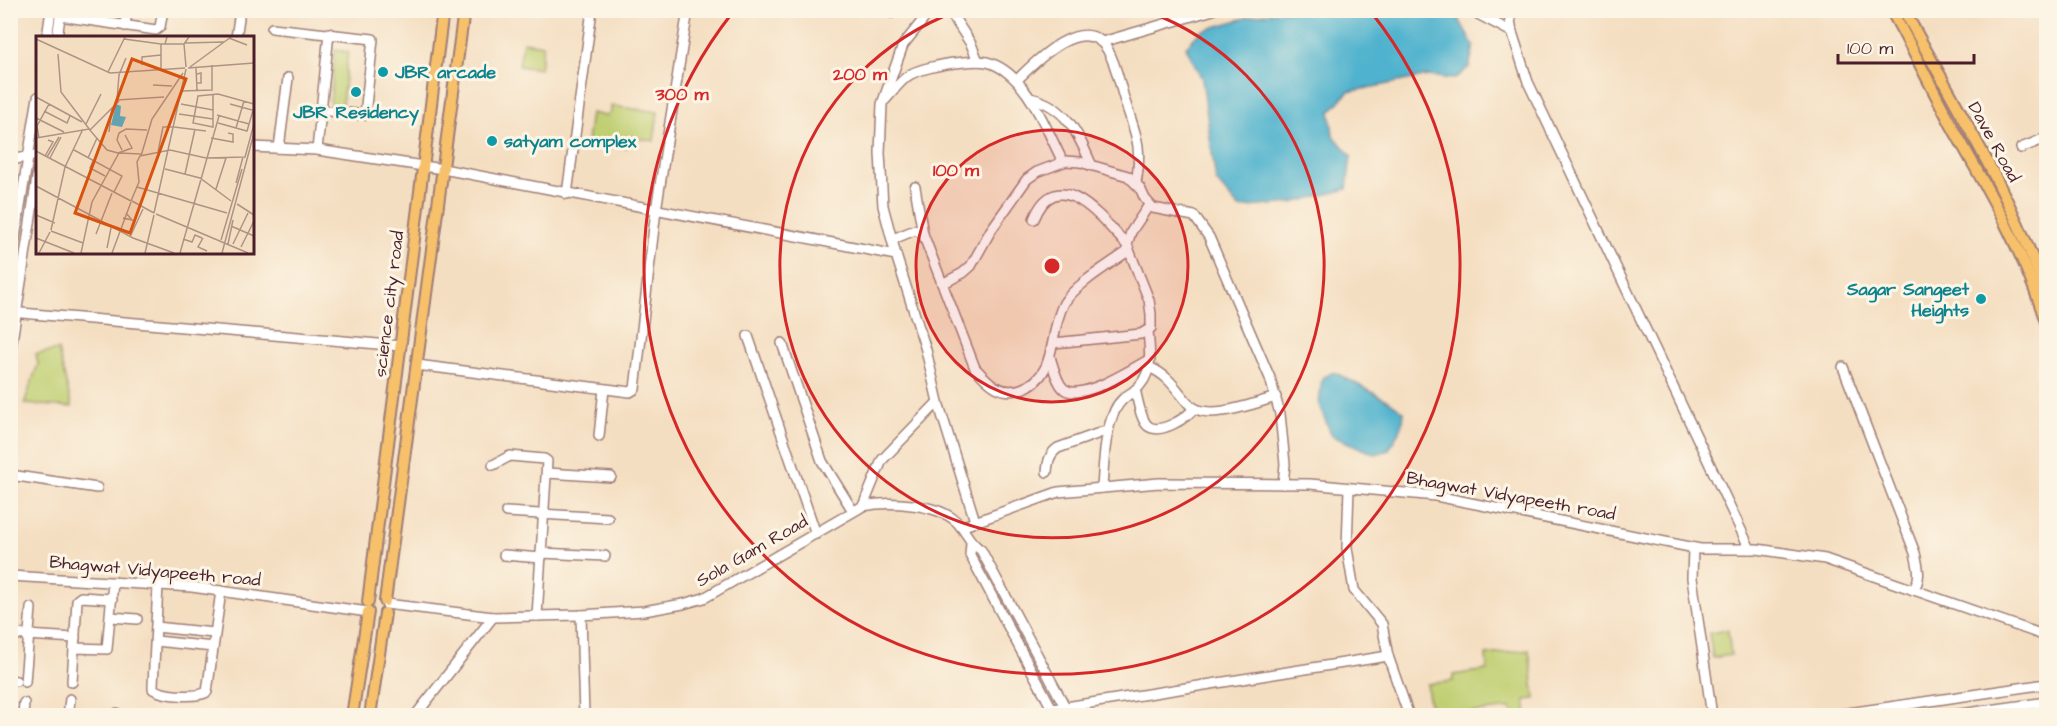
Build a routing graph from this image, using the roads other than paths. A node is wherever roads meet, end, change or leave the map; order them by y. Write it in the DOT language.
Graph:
graph roads {
  1 [pos="51,10"];
  2 [pos="127,10"];
  3 [pos="163,10"];
  4 [pos="443,10"];
  5 [pos="464,10"];
  6 [pos="592,10"];
  7 [pos="688,10"];
  8 [pos="879,10"];
  9 [pos="931,10"];
  10 [pos="949,10"];
  11 [pos="1213,10"];
  12 [pos="1470,10"];
  13 [pos="1520,10"];
  14 [pos="1891,10"];
  15 [pos="1904,10"];
  16 [pos="61,13"];
  17 [pos="892,13"];
  18 [pos="239,18"];
  19 [pos="125,26"];
  20 [pos="272,28"];
  21 [pos="1512,32"];
  22 [pos="330,33"];
  23 [pos="47,36"];
  24 [pos="57,36"];
  25 [pos="236,36"];
  26 [pos="1102,42"];
  27 [pos="978,61"];
  28 [pos="288,78"];
  29 [pos="1017,80"];
  30 [pos="1030,98"];
  31 [pos="882,104"];
  32 [pos="321,110"];
  33 [pos="36,121"];
  34 [pos="2046,138"];
  35 [pos="254,147"];
  36 [pos="279,148"];
  37 [pos="2021,148"];
  38 [pos="317,150"];
  39 [pos="33,157"];
  40 [pos="10,160"];
  41 [pos="1063,162"];
  42 [pos="423,166"];
  43 [pos="1092,166"];
  44 [pos="443,169"];
  45 [pos="36,183"];
  46 [pos="1136,183"];
  47 [pos="915,187"];
  48 [pos="567,194"];
  49 [pos="1149,205"];
  50 [pos="656,210"];
  51 [pos="1034,219"];
  52 [pos="923,234"];
  53 [pos="893,239"];
  54 [pos="1128,248"];
  55 [pos="896,255"];
  56 [pos="11,256"];
  57 [pos="10,268"];
  58 [pos="942,284"];
  59 [pos="2046,293"];
  60 [pos="14,312"];
  61 [pos="2046,322"];
  62 [pos="1148,331"];
  63 [pos="748,336"];
  64 [pos="782,343"];
  65 [pos="1054,343"];
  66 [pos="401,346"];
  67 [pos="10,354"];
  68 [pos="1050,357"];
  69 [pos="1150,363"];
  70 [pos="417,365"];
  71 [pos="1843,367"];
  72 [pos="604,389"];
  73 [pos="1135,390"];
  74 [pos="1276,397"];
  75 [pos="938,402"];
  76 [pos="1194,408"];
  77 [pos="1108,430"];
  78 [pos="599,436"];
  79 [pos="493,465"];
  80 [pos="1047,472"];
  81 [pos="547,473"];
  82 [pos="10,475"];
  83 [pos="611,477"];
  84 [pos="1283,484"];
  85 [pos="97,488"];
  86 [pos="1102,488"];
  87 [pos="1349,488"];
  88 [pos="863,506"];
  89 [pos="853,511"];
  90 [pos="506,512"];
  91 [pos="544,514"];
  92 [pos="608,518"];
  93 [pos="975,521"];
  94 [pos="961,527"];
  95 [pos="816,534"];
  96 [pos="971,543"];
  97 [pos="1693,548"];
  98 [pos="1750,549"];
  99 [pos="504,555"];
  100 [pos="541,555"];
  101 [pos="604,556"];
  102 [pos="10,576"];
  103 [pos="113,582"];
  104 [pos="158,585"];
  105 [pos="1913,590"];
  106 [pos="221,591"];
  107 [pos="112,599"];
  108 [pos="385,606"];
  109 [pos="368,607"];
  110 [pos="30,608"];
  111 [pos="580,615"];
  112 [pos="537,616"];
  113 [pos="111,617"];
  114 [pos="493,617"];
  115 [pos="137,619"];
  116 [pos="156,627"];
  117 [pos="214,633"];
  118 [pos="10,634"];
  119 [pos="28,635"];
  120 [pos="2046,636"];
  121 [pos="156,641"];
  122 [pos="74,643"];
  123 [pos="213,647"];
  124 [pos="1388,656"];
  125 [pos="17,681"];
  126 [pos="72,682"];
  127 [pos="2046,684"];
  128 [pos="70,699"];
  129 [pos="2046,702"];
  130 [pos="24,703"];
  131 [pos="1068,711"];
  132 [pos="1054,712"];
  133 [pos="23,716"];
  134 [pos="68,716"];
  135 [pos="352,716"];
  136 [pos="370,716"];
  137 [pos="415,716"];
  138 [pos="584,716"];
  139 [pos="1409,716"];
  140 [pos="1712,716"];
  141 [pos="1828,716"];
  142 [pos="1946,716"];
  1 -- 23 [label="street"];
  2 -- 19 [label="street"];
  3 -- 19 [label="street"];
  4 -- 42 [label="main road, science city road"];
  5 -- 44 [label="main road"];
  6 -- 48 [label="street"];
  7 -- 50 [label="street"];
  8 -- 17 [label="street"];
  9 -- 31 [label="street"];
  10 -- 27 [label="street"];
  11 -- 26 [label="street"];
  12 -- 21 [label="street"];
  13 -- 21 [label="street"];
  14 -- 61 [label="main road"];
  15 -- 59 [label="main road, Dave Road"];
  16 -- 19 [label="street"];
  16 -- 24 [label="street"];
  18 -- 25 [label="street"];
  20 -- 22 [label="street"];
  21 -- 98 [label="street"];
  22 -- 32 [label="street"];
  22 -- 32 [label="street"];
  26 -- 29 [label="street"];
  26 -- 46 [label="street"];
  27 -- 29 [label="street"];
  27 -- 31 [label="street"];
  28 -- 36 [label="street"];
  29 -- 30 [label="street"];
  30 -- 41 [label="street"];
  30 -- 43 [label="street"];
  31 -- 53 [label="street"];
  32 -- 38 [label="street"];
  33 -- 39 [label="street"];
  34 -- 37 [label="street"];
  35 -- 36 [label="street"];
  36 -- 38 [label="street"];
  38 -- 42 [label="street"];
  39 -- 40 [label="street"];
  39 -- 56 [label="street"];
  41 -- 43 [label="street"];
  41 -- 58 [label="street"];
  42 -- 44 [label="street"];
  42 -- 66 [label="main road, science city road"];
  43 -- 46 [label="street"];
  44 -- 48 [label="street"];
  44 -- 70 [label="main road"];
  45 -- 60 [label="street"];
  46 -- 49 [label="street"];
  47 -- 52 [label="street"];
  48 -- 50 [label="street"];
  49 -- 54 [label="street"];
  49 -- 74 [label="street"];
  50 -- 55 [label="street"];
  50 -- 72 [label="street"];
  51 -- 54 [label="street"];
  52 -- 53 [label="street"];
  52 -- 58 [label="street"];
  53 -- 55 [label="street"];
  54 -- 62 [label="street"];
  54 -- 65 [label="street"];
  55 -- 75 [label="street"];
  56 -- 57 [label="street"];
  58 -- 68 [label="street"];
  60 -- 66 [label="street"];
  60 -- 67 [label="street"];
  62 -- 65 [label="street"];
  62 -- 69 [label="street"];
  63 -- 95 [label="street"];
  64 -- 89 [label="street"];
  65 -- 68 [label="street"];
  66 -- 109 [label="main road, science city road"];
  68 -- 69 [label="street"];
  69 -- 73 [label="street"];
  69 -- 76 [label="street"];
  70 -- 72 [label="street"];
  70 -- 108 [label="main road"];
  71 -- 105 [label="street"];
  72 -- 78 [label="street"];
  73 -- 76 [label="street"];
  73 -- 77 [label="street"];
  74 -- 76 [label="street"];
  74 -- 84 [label="street"];
  75 -- 88 [label="street"];
  75 -- 93 [label="street"];
  77 -- 80 [label="street"];
  77 -- 86 [label="street"];
  79 -- 81 [label="street"];
  81 -- 83 [label="street"];
  81 -- 91 [label="street"];
  82 -- 85 [label="street"];
  84 -- 86 [label="street, Bhagwat Vidyapeeth road"];
  84 -- 87 [label="street, Bhagwat Vidyapeeth road"];
  86 -- 93 [label="street, Bhagwat Vidyapeeth road"];
  87 -- 97 [label="street, Bhagwat Vidyapeeth road"];
  87 -- 124 [label="street"];
  88 -- 89 [label="street, Sola Gam Road"];
  88 -- 94 [label="street, Sola Gam Road"];
  89 -- 95 [label="street, Sola Gam Road"];
  90 -- 91 [label="street"];
  91 -- 92 [label="street"];
  91 -- 100 [label="street"];
  93 -- 94 [label="street, Bhagwat Vidyapeeth road"];
  94 -- 96 [label="street, Sola Gam Road"];
  95 -- 111 [label="street, Sola Gam Road"];
  96 -- 131 [label="street, Sola Gam Road"];
  96 -- 132 [label="street, Sola Gam Road"];
  97 -- 98 [label="street, Bhagwat Vidyapeeth road"];
  97 -- 140 [label="street"];
  98 -- 105 [label="street, Bhagwat Vidyapeeth road"];
  99 -- 100 [label="street"];
  100 -- 101 [label="street"];
  100 -- 112 [label="street"];
  102 -- 103 [label="street, Bhagwat Vidyapeeth road"];
  103 -- 104 [label="street, Bhagwat Vidyapeeth road"];
  103 -- 107 [label="street"];
  104 -- 106 [label="street, Bhagwat Vidyapeeth road"];
  104 -- 116 [label="street"];
  105 -- 120 [label="street, Bhagwat Vidyapeeth road"];
  106 -- 109 [label="street, Bhagwat Vidyapeeth road"];
  106 -- 117 [label="street"];
  107 -- 113 [label="street"];
  107 -- 122 [label="street"];
  108 -- 109 [label="main road"];
  108 -- 109 [label="main road"];
  108 -- 114 [label="street, Sola Gam Road"];
  108 -- 136 [label="main road"];
  109 -- 135 [label="main road, science city road"];
  110 -- 119 [label="street"];
  111 -- 112 [label="street, Sola Gam Road"];
  111 -- 138 [label="street"];
  112 -- 114 [label="street, Sola Gam Road"];
  113 -- 115 [label="street"];
  113 -- 122 [label="street"];
  114 -- 137 [label="street"];
  116 -- 117 [label="street"];
  116 -- 121 [label="street"];
  117 -- 123 [label="street"];
  118 -- 119 [label="street"];
  119 -- 122 [label="street"];
  119 -- 125 [label="street"];
  121 -- 123 [label="street"];
  121 -- 123 [label="street"];
  122 -- 126 [label="street"];
  124 -- 131 [label="street"];
  124 -- 139 [label="street"];
  127 -- 141 [label="street"];
  128 -- 134 [label="street"];
  129 -- 142 [label="street"];
  130 -- 133 [label="street"];
  131 -- 132 [label="street"];
}
